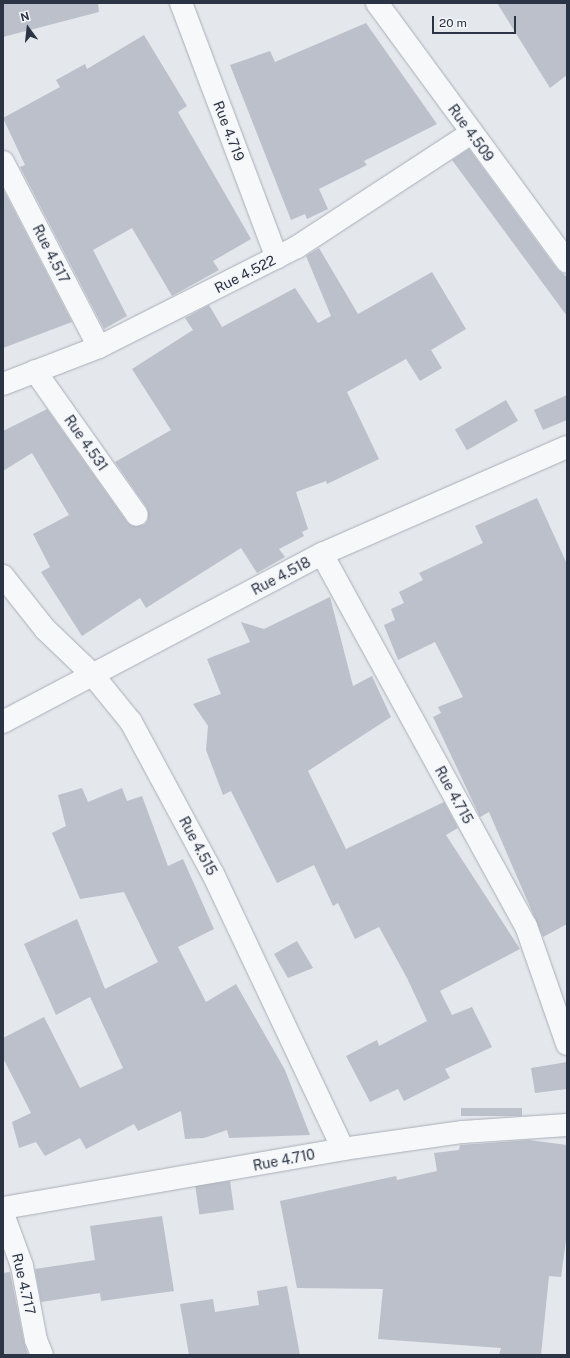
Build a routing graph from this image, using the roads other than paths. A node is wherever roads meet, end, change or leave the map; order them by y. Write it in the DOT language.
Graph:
graph roads {
  1 [pos="181,3"];
  2 [pos="377,3"];
  3 [pos="471,133"];
  4 [pos="3,162"];
  5 [pos="565,255"];
  6 [pos="277,258"];
  7 [pos="99,347"];
  8 [pos="35,371"];
  9 [pos="3,384"];
  10 [pos="567,447"];
  11 [pos="137,515"];
  12 [pos="322,554"];
  13 [pos="3,576"];
  14 [pos="92,674"];
  15 [pos="3,722"];
  16 [pos="567,1044"];
  17 [pos="567,1125"];
  18 [pos="343,1149"];
  19 [pos="3,1208"];
  20 [pos="3,1214"];
  21 [pos="42,1355"];
  1 -- 6 [label="street, Rue 4.719"];
  2 -- 3 [label="street, Rue 4.509"];
  3 -- 5 [label="street, Rue 4.509"];
  3 -- 6 [label="street, Rue 4.522"];
  4 -- 7 [label="street, Rue 4.517"];
  6 -- 7 [label="street, Rue 4.522"];
  7 -- 8 [label="street, Rue 4.522"];
  8 -- 9 [label="street, Rue 4.522"];
  8 -- 11 [label="street, Rue 4.531"];
  10 -- 12 [label="street, Rue 4.518"];
  12 -- 14 [label="street, Rue 4.518"];
  12 -- 16 [label="street, Rue 4.715"];
  13 -- 14 [label="street, Rue 4.515"];
  14 -- 15 [label="street, Rue 4.518"];
  14 -- 18 [label="street, Rue 4.515"];
  17 -- 18 [label="street, Rue 4.710"];
  18 -- 19 [label="street, Rue 4.710"];
  20 -- 21 [label="street, Rue 4.717"];
}
